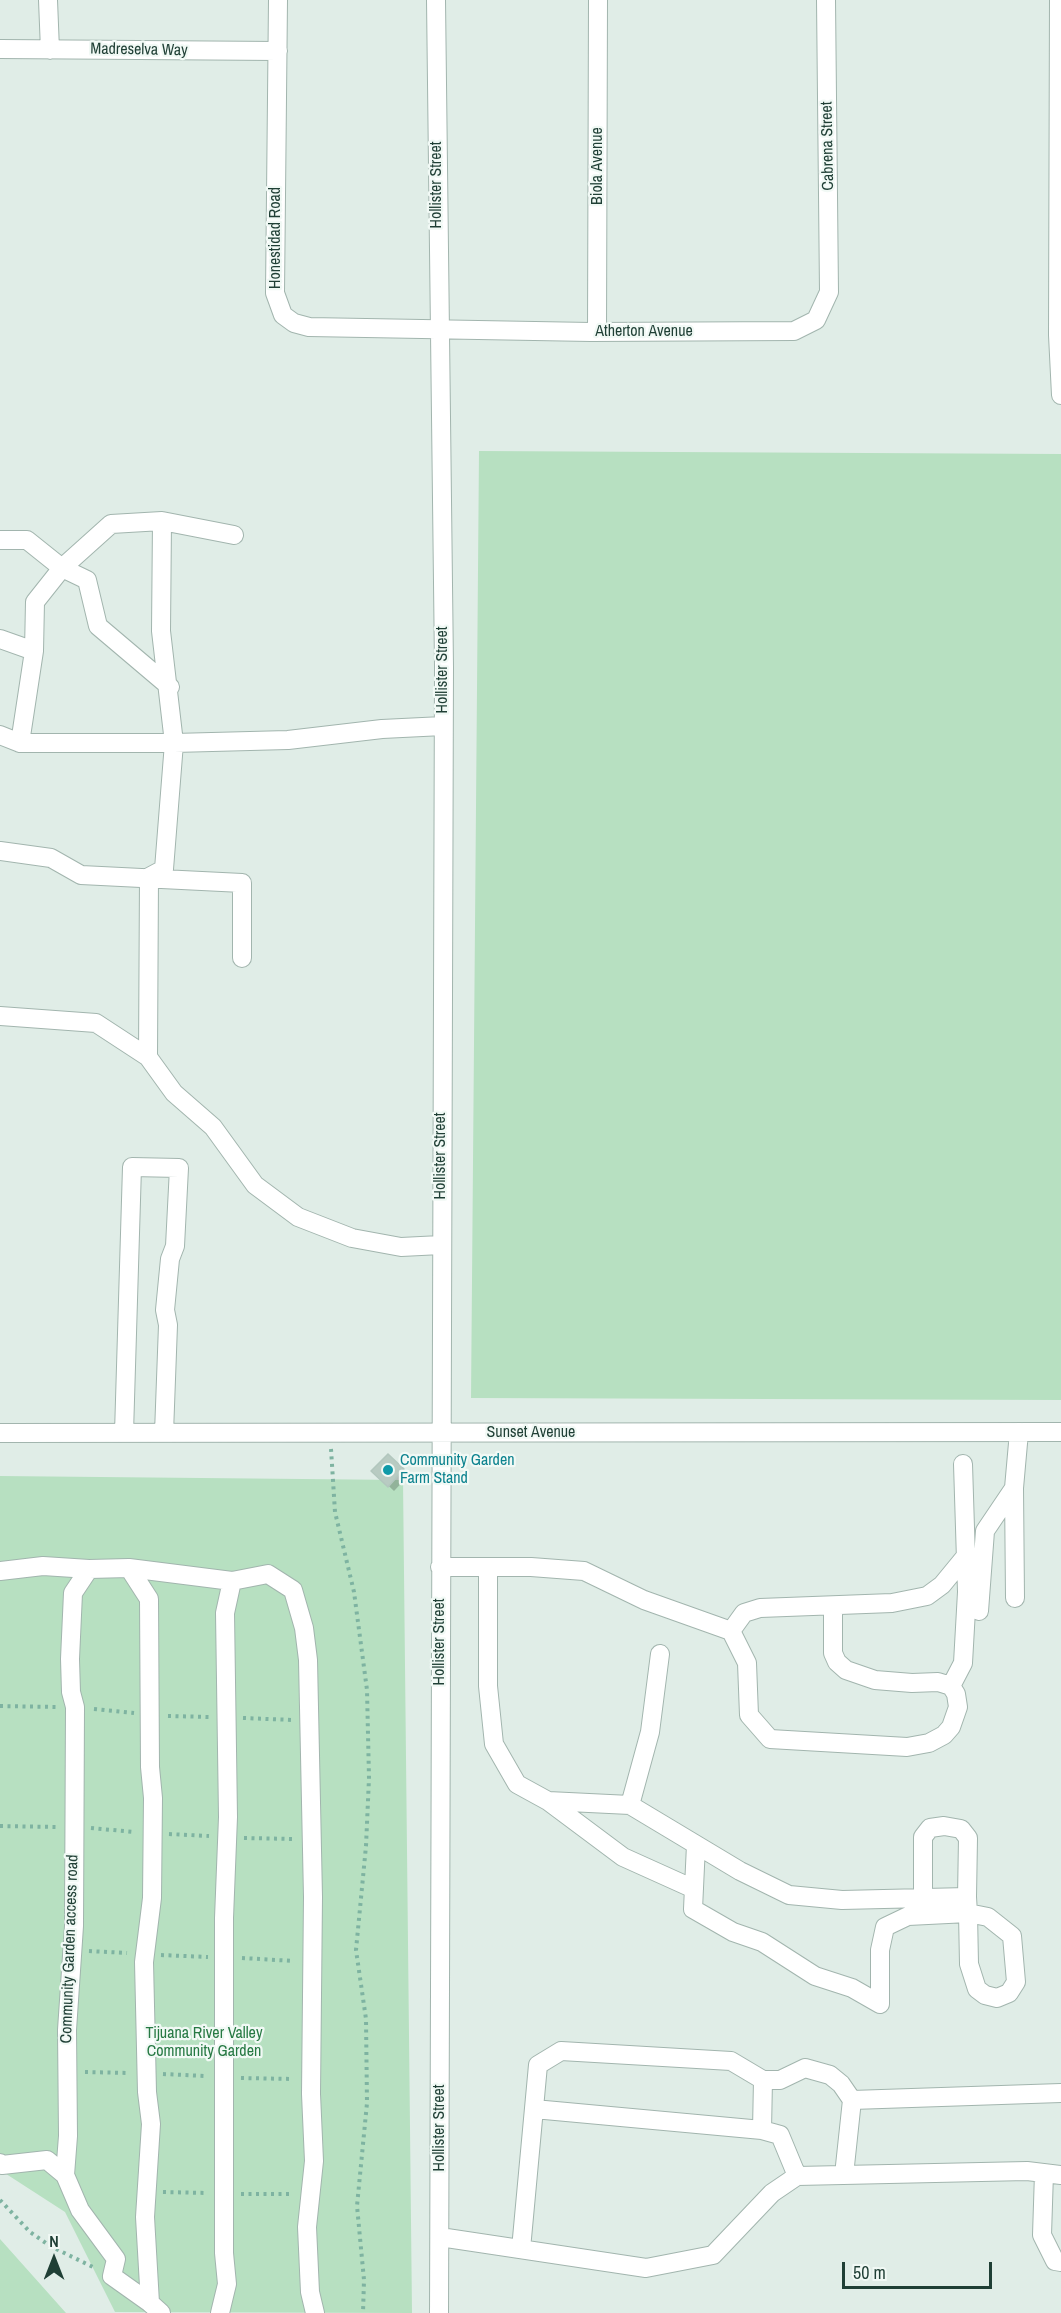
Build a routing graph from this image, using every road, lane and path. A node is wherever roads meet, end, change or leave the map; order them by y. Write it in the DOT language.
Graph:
graph roads {
  1 [pos="48,0"];
  2 [pos="278,0"];
  3 [pos="436,0"];
  4 [pos="598,0"];
  5 [pos="826,0"];
  6 [pos="1059,0"];
  7 [pos="0,49"];
  8 [pos="50,50"];
  9 [pos="278,51"];
  10 [pos="829,292"];
  11 [pos="439,330"];
  12 [pos="597,332"];
  13 [pos="1061,395"];
  14 [pos="162,521"];
  15 [pos="234,535"];
  16 [pos="0,540"];
  17 [pos="62,568"];
  18 [pos="0,639"];
  19 [pos="34,651"];
  20 [pos="170,687"];
  21 [pos="443,726"];
  22 [pos="0,735"];
  23 [pos="20,743"];
  24 [pos="174,743"];
  25 [pos="0,851"];
  26 [pos="149,877"];
  27 [pos="242,958"];
  28 [pos="0,1016"];
  29 [pos="148,1057"];
  30 [pos="441,1245"];
  31 [pos="1019,1432"];
  32 [pos="1061,1432"];
  33 [pos="0,1433"];
  34 [pos="124,1433"];
  35 [pos="164,1433"];
  36 [pos="331,1433"];
  37 [pos="440,1434"];
  38 [pos="963,1464"];
  39 [pos="1014,1488"];
  40 [pos="965,1557"];
  41 [pos="440,1567"];
  42 [pos="488,1567"];
  43 [pos="129,1568"];
  44 [pos="89,1569"];
  45 [pos="0,1571"];
  46 [pos="232,1581"];
  47 [pos="1015,1598"];
  48 [pos="833,1606"];
  49 [pos="979,1611"];
  50 [pos="731,1631"];
  51 [pos="660,1654"];
  52 [pos="951,1686"];
  53 [pos="548,1801"];
  54 [pos="630,1805"];
  55 [pos="696,1845"];
  56 [pos="694,1889"];
  57 [pos="923,1898"];
  58 [pos="884,1899"];
  59 [pos="968,1905"];
  60 [pos="885,1927"];
  61 [pos="73,1950"];
  62 [pos="145,1954"];
  63 [pos="225,1958"];
  64 [pos="313,1962"];
  65 [pos="67,2072"];
  66 [pos="147,2073"];
  67 [pos="225,2077"];
  68 [pos="312,2079"];
  69 [pos="763,2080"];
  70 [pos="1061,2092"];
  71 [pos="852,2100"];
  72 [pos="534,2109"];
  73 [pos="762,2130"];
  74 [pos="0,2163"];
  75 [pos="1053,2174"];
  76 [pos="65,2175"];
  77 [pos="844,2175"];
  78 [pos="797,2176"];
  79 [pos="0,2200"];
  80 [pos="440,2237"];
  81 [pos="521,2249"];
  82 [pos="1061,2262"];
  83 [pos="112,2276"];
  84 [pos="155,2308"];
  85 [pos="220,2313"];
  86 [pos="315,2313"];
  87 [pos="363,2313"];
  88 [pos="439,2313"];
  1 -- 8 [label="street"];
  2 -- 9 [label="street, Honestidad Road"];
  3 -- 11 [label="street, Hollister Street"];
  4 -- 12 [label="street, Biola Avenue"];
  5 -- 10 [label="street, Cabrena Street"];
  6 -- 13 [label="street"];
  7 -- 8 [label="street, Madreselva Way"];
  8 -- 9 [label="street, Madreselva Way"];
  9 -- 11 [label="street, Honestidad Road"];
  10 -- 12 [label="street, Atherton Avenue"];
  11 -- 12 [label="street, Atherton Avenue"];
  11 -- 21 [label="street, Hollister Street"];
  14 -- 15 [label="street"];
  14 -- 17 [label="street"];
  14 -- 20 [label="street"];
  16 -- 17 [label="street"];
  17 -- 19 [label="street"];
  17 -- 20 [label="street"];
  18 -- 19 [label="street"];
  19 -- 23 [label="street"];
  20 -- 24 [label="street"];
  21 -- 24 [label="street"];
  21 -- 30 [label="street, Hollister Street"];
  22 -- 23 [label="street"];
  23 -- 24 [label="street"];
  24 -- 26 [label="street"];
  25 -- 26 [label="street"];
  26 -- 27 [label="street"];
  26 -- 29 [label="street"];
  28 -- 29 [label="street"];
  29 -- 30 [label="street"];
  30 -- 37 [label="street, Hollister Street"];
  31 -- 32 [label="street, Sunset Avenue"];
  31 -- 37 [label="street, Sunset Avenue"];
  31 -- 39 [label="street"];
  33 -- 34 [label="street, Sunset Avenue"];
  34 -- 35 [label="street, Sunset Avenue"];
  34 -- 35 [label="street"];
  35 -- 36 [label="street, Sunset Avenue"];
  36 -- 37 [label="street, Sunset Avenue"];
  36 -- 87 [label="path"];
  37 -- 41 [label="street, Hollister Street"];
  38 -- 40 [label="street"];
  39 -- 47 [label="street"];
  39 -- 49 [label="street"];
  40 -- 48 [label="street"];
  40 -- 52 [label="street"];
  41 -- 42 [label="street"];
  41 -- 80 [label="street, Hollister Street"];
  42 -- 50 [label="street"];
  42 -- 53 [label="street"];
  43 -- 44 [label="street"];
  43 -- 46 [label="street"];
  43 -- 62 [label="street"];
  44 -- 45 [label="street"];
  44 -- 61 [label="street, Community Garden access road"];
  46 -- 63 [label="street"];
  46 -- 64 [label="street"];
  48 -- 50 [label="street"];
  48 -- 52 [label="street"];
  50 -- 52 [label="street"];
  51 -- 54 [label="street"];
  53 -- 54 [label="street"];
  53 -- 56 [label="street"];
  54 -- 55 [label="street"];
  55 -- 56 [label="street"];
  55 -- 58 [label="street"];
  56 -- 60 [label="street"];
  57 -- 58 [label="street"];
  57 -- 59 [label="street"];
  57 -- 59 [label="street"];
  58 -- 60 [label="street"];
  59 -- 60 [label="street"];
  61 -- 62 [label="path"];
  61 -- 65 [label="street, Community Garden access road"];
  62 -- 63 [label="path"];
  62 -- 66 [label="street"];
  63 -- 64 [label="path"];
  63 -- 67 [label="street"];
  64 -- 68 [label="street"];
  65 -- 66 [label="path"];
  65 -- 76 [label="street, Community Garden access road"];
  66 -- 67 [label="path"];
  66 -- 84 [label="street"];
  67 -- 68 [label="path"];
  67 -- 85 [label="street"];
  68 -- 86 [label="street"];
  69 -- 71 [label="street"];
  69 -- 72 [label="street"];
  69 -- 73 [label="street"];
  70 -- 71 [label="street"];
  71 -- 77 [label="street"];
  72 -- 73 [label="street"];
  72 -- 81 [label="street"];
  73 -- 78 [label="street"];
  74 -- 76 [label="street"];
  75 -- 77 [label="street"];
  75 -- 82 [label="street"];
  76 -- 83 [label="street, Community Garden access road"];
  77 -- 78 [label="street"];
  78 -- 81 [label="street"];
  79 -- 83 [label="path"];
  80 -- 81 [label="street"];
  80 -- 88 [label="street, Hollister Street"];
  83 -- 84 [label="street"];
}
